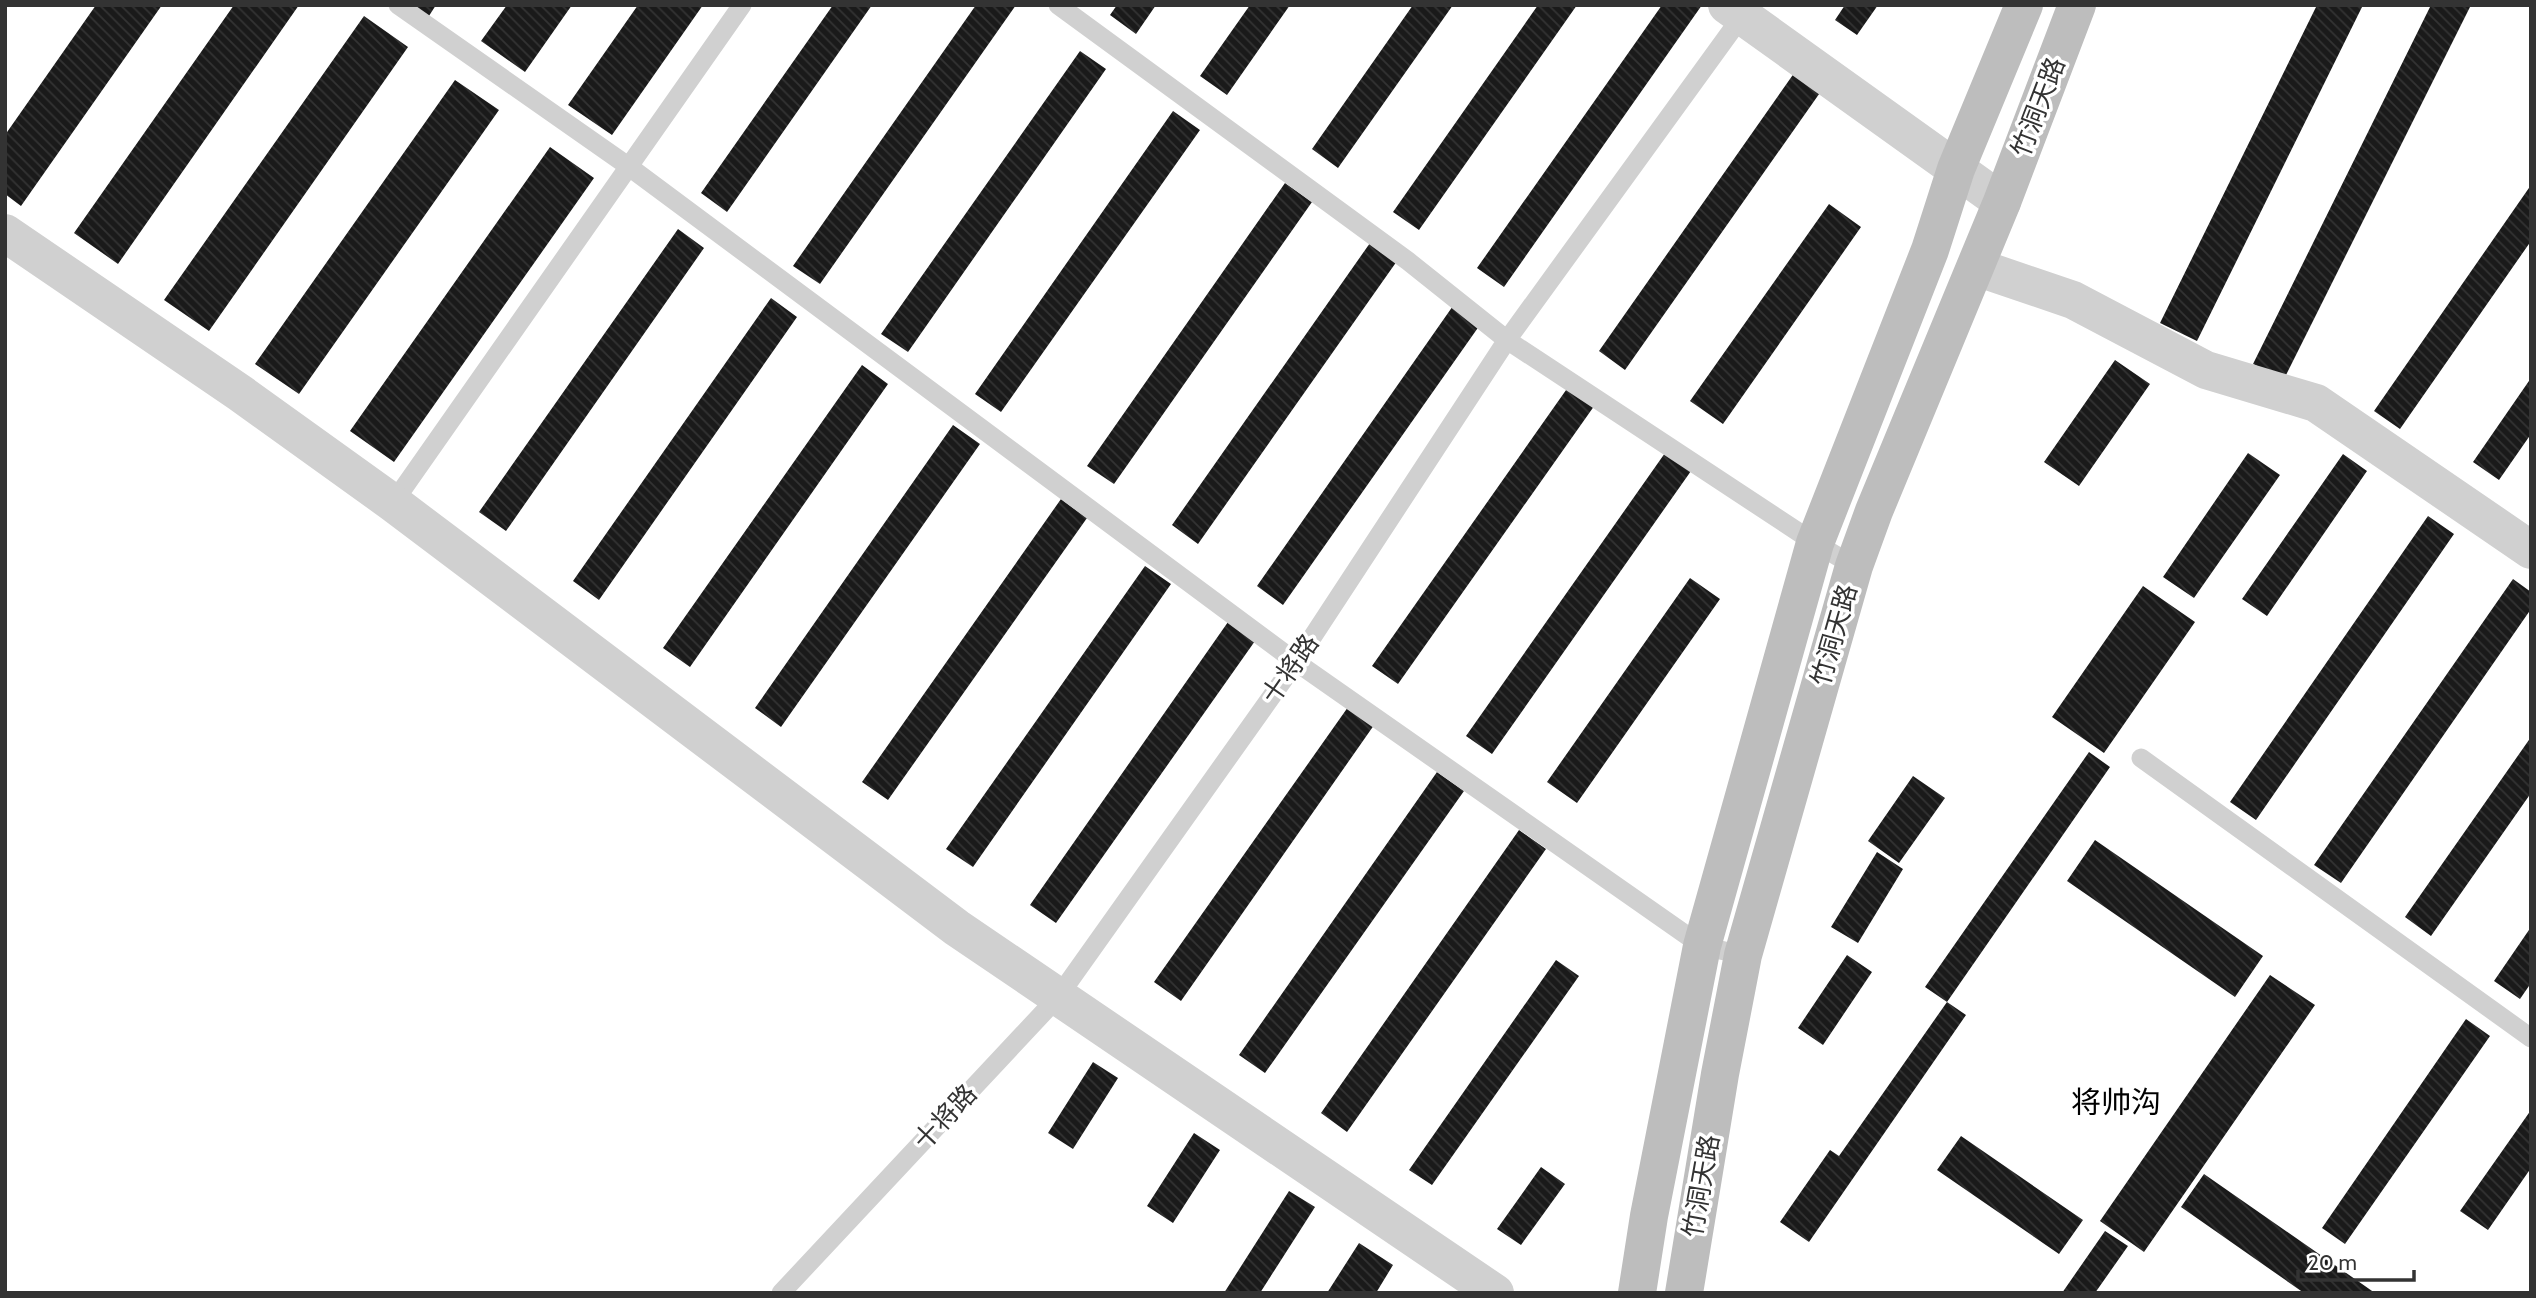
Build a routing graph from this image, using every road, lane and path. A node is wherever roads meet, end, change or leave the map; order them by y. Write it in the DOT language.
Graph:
graph roads {
  1 [pos="398,5"];
  2 [pos="742,5"];
  3 [pos="1058,5"];
  4 [pos="2024,5"];
  5 [pos="2077,5"];
  6 [pos="1734,11"];
  7 [pos="628,166"];
  8 [pos="1956,169"];
  9 [pos="2002,202"];
  10 [pos="5,233"];
  11 [pos="1976,267"];
  12 [pos="1507,341"];
  13 [pos="393,503"];
  14 [pos="1815,543"];
  15 [pos="2531,550"];
  16 [pos="1854,566"];
  17 [pos="1296,662"];
  18 [pos="2141,758"];
  19 [pos="1702,946"];
  20 [pos="1743,955"];
  21 [pos="1058,997"];
  22 [pos="2531,1038"];
  23 [pos="781,1293"];
  24 [pos="1495,1293"];
  25 [pos="1637,1293"];
  26 [pos="1684,1293"];
  1 -- 7 [label="lane"];
  2 -- 7 [label="lane"];
  3 -- 12 [label="lane"];
  4 -- 8 [label="main road, 竹洞天路"];
  5 -- 9 [label="main road, 竹洞天路"];
  6 -- 8 [label="street"];
  6 -- 12 [label="lane, 十将路"];
  7 -- 13 [label="lane"];
  7 -- 17 [label="lane"];
  8 -- 9 [label="street"];
  8 -- 14 [label="main road, 竹洞天路"];
  9 -- 11 [label="main road, 竹洞天路"];
  10 -- 13 [label="street"];
  11 -- 15 [label="street"];
  11 -- 16 [label="main road, 竹洞天路"];
  12 -- 14 [label="lane"];
  12 -- 17 [label="lane, 十将路"];
  13 -- 21 [label="street"];
  14 -- 16 [label="lane"];
  14 -- 19 [label="main road, 竹洞天路"];
  16 -- 20 [label="main road, 竹洞天路"];
  17 -- 19 [label="lane"];
  17 -- 21 [label="lane, 十将路"];
  18 -- 22 [label="lane"];
  19 -- 20 [label="lane"];
  19 -- 25 [label="main road, 竹洞天路"];
  20 -- 26 [label="main road, 竹洞天路"];
  21 -- 23 [label="lane, 十将路"];
  21 -- 24 [label="street"];
}
